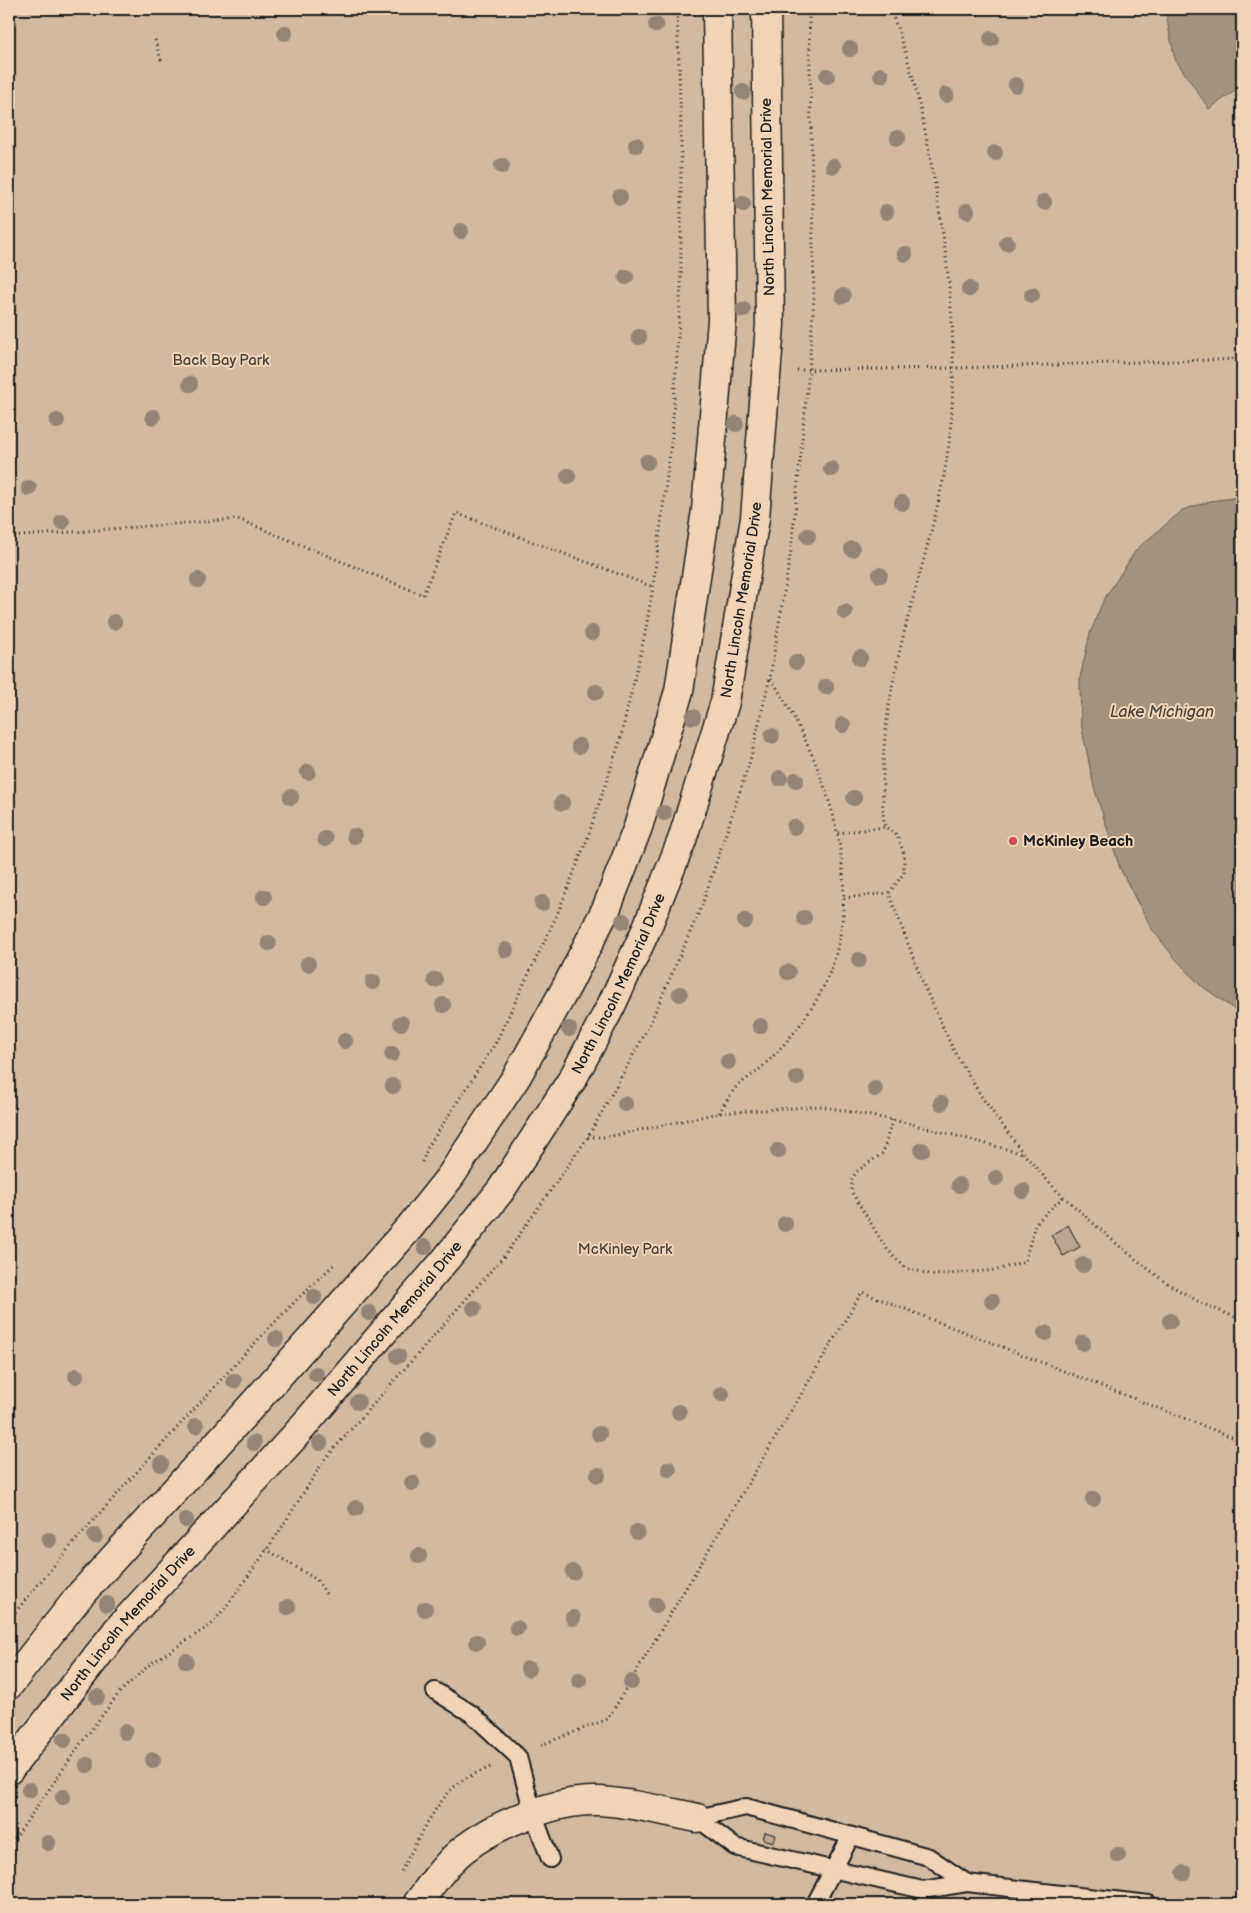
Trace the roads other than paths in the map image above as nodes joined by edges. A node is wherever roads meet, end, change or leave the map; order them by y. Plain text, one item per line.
1 (717, 9) edge
2 (766, 9) edge
3 (9, 1686) edge
4 (435, 1691) dead end
5 (9, 1770) edge
6 (533, 1813) junction
7 (697, 1818) junction
8 (851, 1836) junction
9 (550, 1859) dead end
10 (833, 1870) junction
11 (967, 1883) junction
12 (417, 1904) edge
13 (816, 1904) edge
14 (1149, 1904) edge

1 - 3 main road
2 - 5 main road, North Lincoln Memorial Drive
4 - 6 lane
6 - 7 main road
6 - 9 lane
6 - 12 main road
7 - 8 lane
7 - 10 lane
8 - 10 lane
8 - 11 lane
10 - 11 lane
10 - 13 lane
11 - 14 lane

